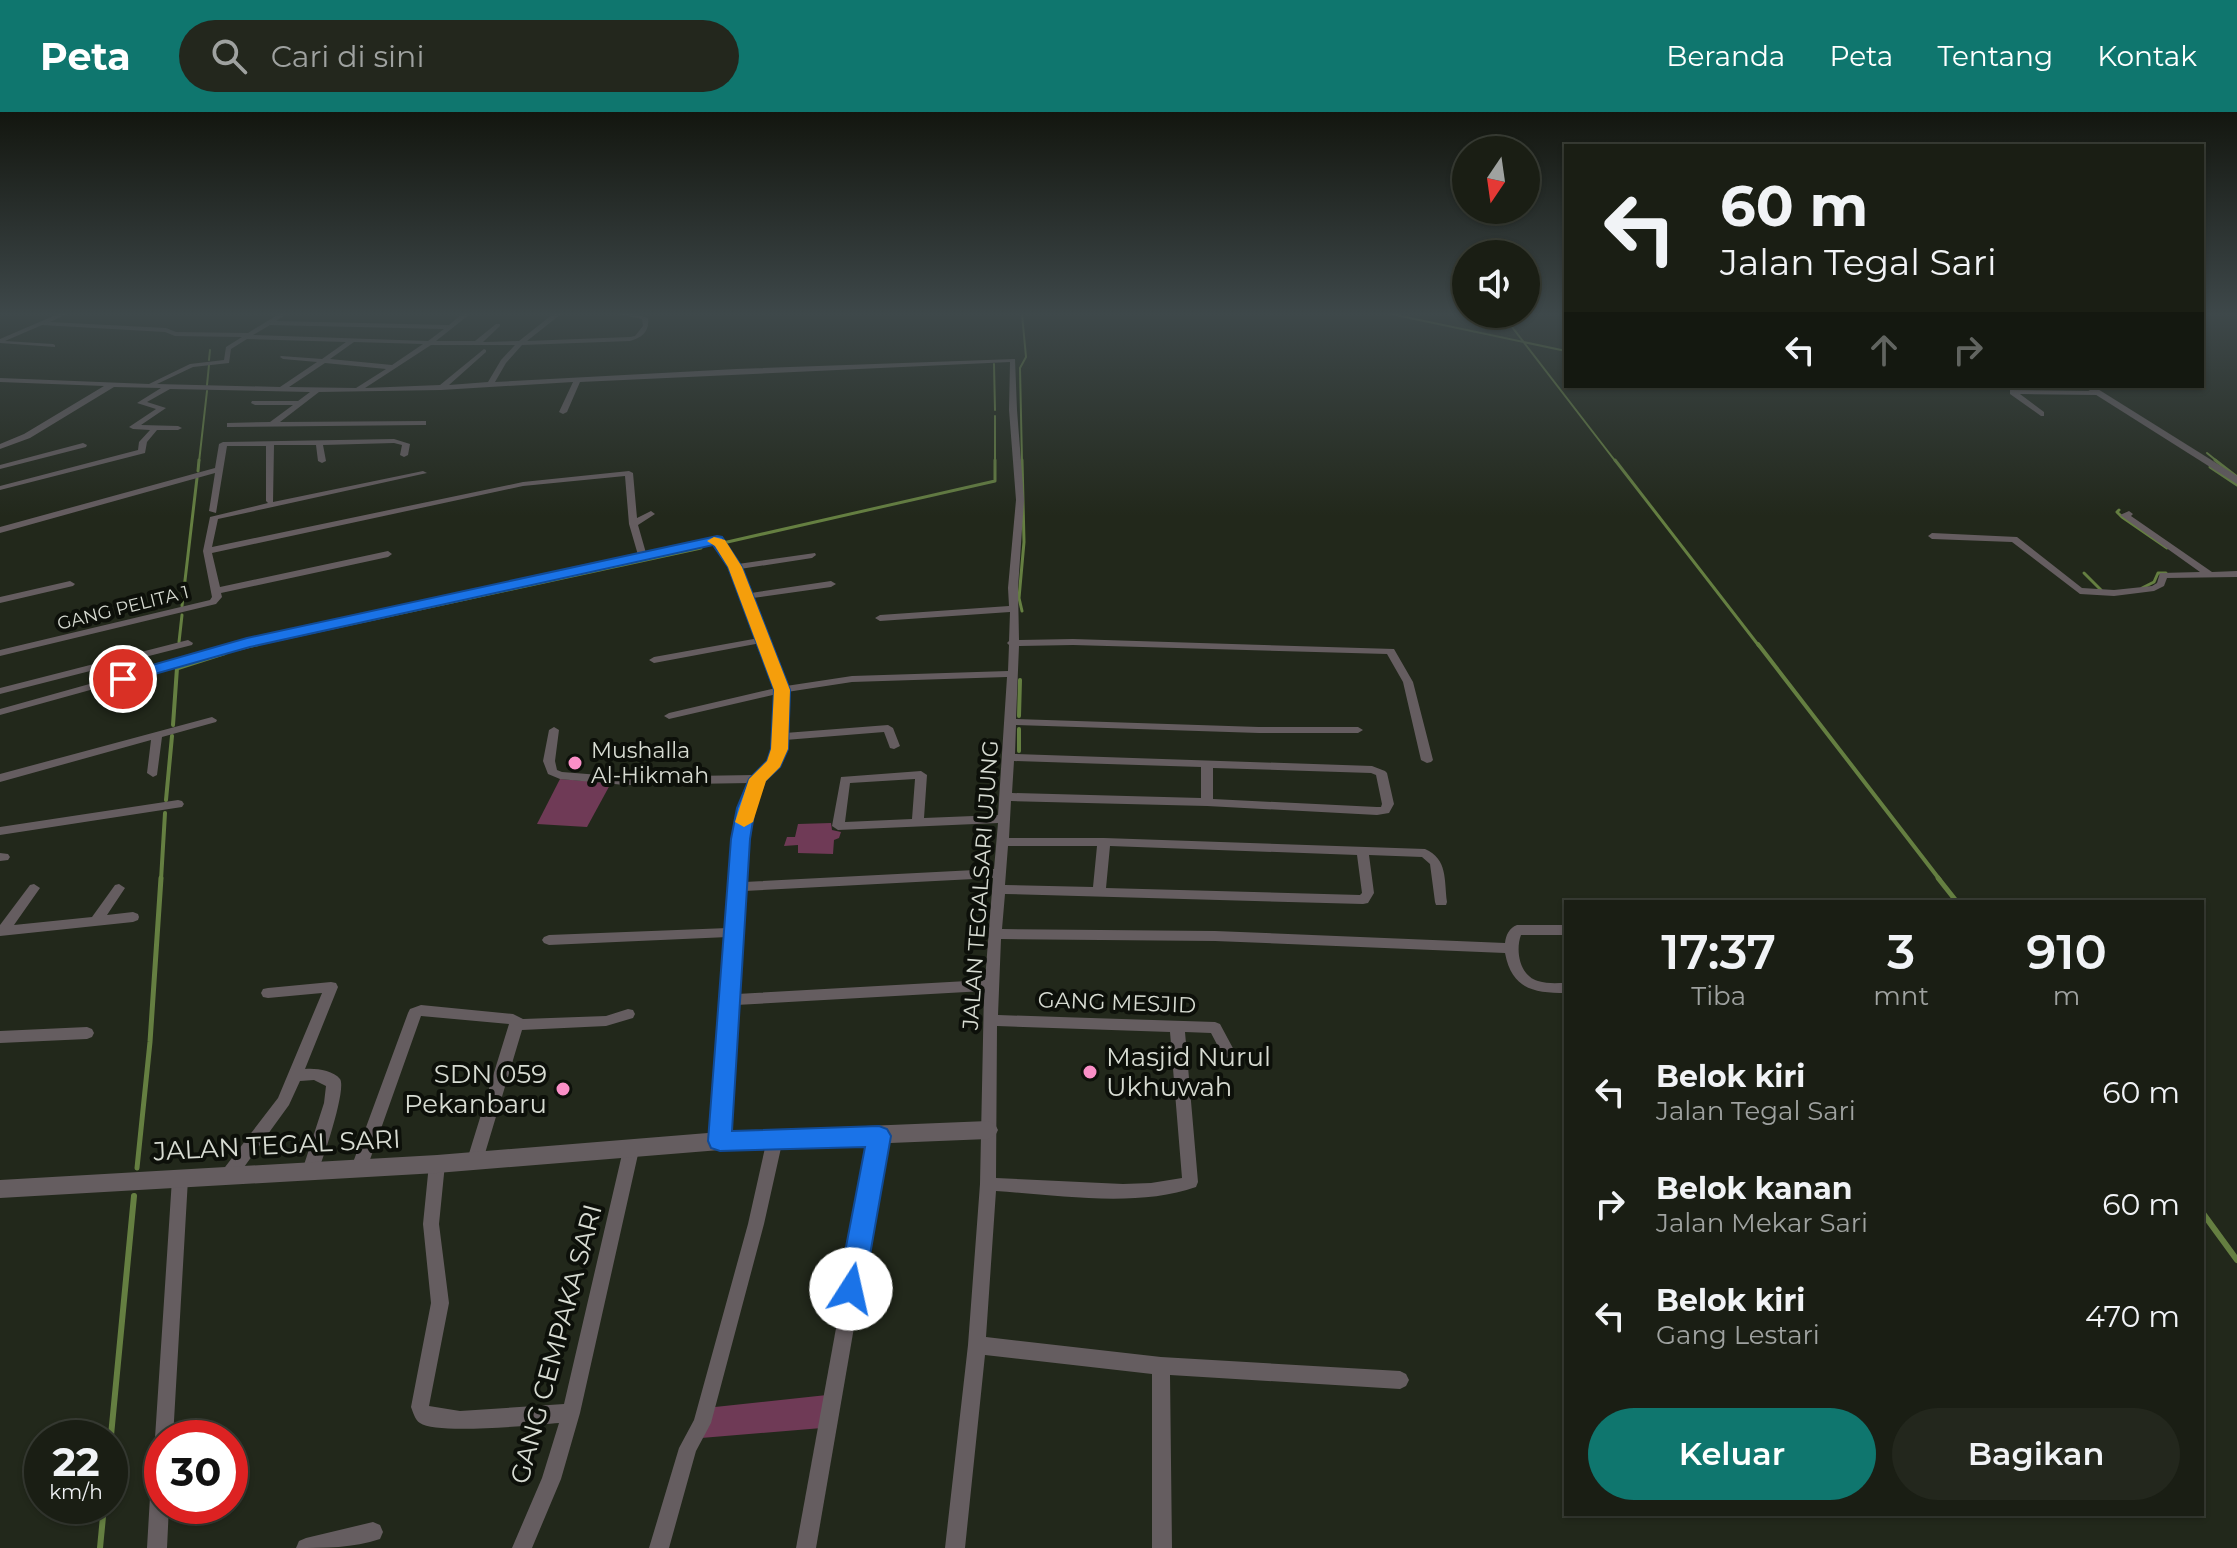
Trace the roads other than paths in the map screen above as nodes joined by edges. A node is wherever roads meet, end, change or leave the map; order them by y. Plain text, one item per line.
1 (2, 381) edge
2 (159, 381) edge
3 (295, 381) edge
4 (370, 381) edge
5 (449, 381) edge
6 (534, 381) edge
7 (577, 381) edge
8 (1013, 381) edge
9 (491, 383) joint
10 (113, 384) junction
11 (149, 386) junction
12 (168, 387) junction
13 (441, 388) junction
14 (2013, 388) edge
15 (2090, 388) edge
16 (282, 389) junction
17 (317, 390) junction
18 (356, 390) junction
19 (2018, 391) junction
20 (2098, 393) junction
21 (255, 403) dead end
22 (299, 403) junction
23 (563, 412) dead end
24 (2041, 414) dead end
25 (423, 423) dead end
26 (273, 424) junction
27 (230, 425) dead end
28 (155, 428) junction
29 (178, 428) dead end
30 (364, 441) junction
31 (270, 442) junction
32 (319, 442) junction
33 (83, 445) dead end
34 (0, 447) edge
35 (404, 455) dead end
36 (367, 457) dead end
37 (322, 461) dead end
38 (0, 467) edge
39 (217, 470) junction
40 (423, 473) dead end
41 (2237, 481) edge
42 (0, 488) edge
43 (270, 501) dead end
44 (213, 514) junction
45 (651, 514) dead end
46 (2129, 514) dead end
47 (633, 524) junction
48 (0, 530) edge
49 (1932, 536) dead end
50 (207, 551) junction
51 (388, 554) dead end
52 (812, 555) dead end
53 (643, 556) junction
54 (735, 567) junction
55 (2209, 574) junction
56 (2237, 574) edge
57 (70, 584) dead end
58 (831, 584) dead end
59 (216, 591) junction
60 (747, 596) junction
61 (0, 600) edge
62 (1013, 609) junction
63 (880, 618) dead end
64 (763, 640) junction
65 (188, 643) dead end
66 (1012, 643) junction
67 (0, 653) edge
68 (654, 660) dead end
69 (1011, 674) junction
70 (782, 690) junction
71 (0, 691) edge
72 (0, 712) edge
73 (669, 716) dead end
74 (212, 720) dead end
75 (1010, 722) junction
76 (554, 730) dead end
77 (1358, 730) dead end
78 (157, 735) junction
79 (781, 737) junction
80 (894, 746) dead end
81 (1009, 757) junction
82 (1427, 760) dead end
83 (1207, 764) junction
84 (153, 773) dead end
85 (0, 778) edge
86 (758, 779) junction
87 (1004, 797) junction
88 (1207, 802) junction
89 (178, 804) dead end
90 (1003, 819) junction
91 (918, 822) junction
92 (0, 831) edge
93 (1002, 842) junction
94 (1104, 842) junction
95 (1362, 850) junction
96 (999, 873) junction
97 (739, 887) junction
98 (34, 888) dead end
99 (119, 888) dead end
100 (999, 889) junction
101 (1099, 890) junction
102 (1441, 902) dead end
103 (133, 917) dead end
104 (96, 921) junction
105 (1564, 930) edge
106 (2, 931) edge
107 (735, 932) junction
108 (994, 934) junction
109 (549, 940) dead end
110 (1509, 948) junction
111 (991, 985) junction
112 (1564, 988) edge
113 (268, 993) dead end
114 (729, 1000) junction
115 (628, 1014) dead end
116 (990, 1020) junction
117 (516, 1025) junction
118 (1177, 1026) junction
119 (87, 1033) dead end
120 (0, 1037) edge
121 (1228, 1052) dead end
122 (295, 1075) junction
123 (988, 1130) junction
124 (879, 1136) junction
125 (775, 1139) junction
126 (720, 1141) junction
127 (631, 1150) junction
128 (475, 1160) junction
129 (437, 1164) junction
130 (359, 1168) junction
131 (310, 1171) junction
132 (228, 1176) junction
133 (180, 1179) junction
134 (988, 1184) junction
135 (0, 1189) edge
136 (977, 1345) junction
137 (1161, 1366) junction
138 (1400, 1380) dead end
139 (571, 1413) junction
140 (165, 1420) edge
141 (158, 1524) edge
142 (373, 1532) dead end
143 (157, 1548) edge
144 (306, 1548) edge
145 (522, 1548) edge
146 (659, 1548) edge
147 (806, 1548) edge
148 (955, 1548) edge
149 (1162, 1548) edge

1 - 10 street
2 - 11 street
3 - 16 street
4 - 18 street
5 - 13 street
6 - 9 street
7 - 23 street
8 - 62 street, JALAN TEGALSARI UJUNG
9 - 13 street
10 - 11 street
10 - 34 street
11 - 12 street
12 - 16 street
12 - 28 street
13 - 18 street
14 - 19 street
15 - 20 street
16 - 17 street
17 - 18 street
17 - 22 street
19 - 20 street
19 - 24 street
20 - 41 street
21 - 22 street
22 - 26 street
25 - 26 street
26 - 27 street
28 - 29 street
28 - 42 street
30 - 32 street
30 - 35 street
30 - 36 street
31 - 32 street
31 - 39 street
31 - 43 street
32 - 37 street
33 - 38 street
39 - 44 street, GANG PELITA 1
39 - 48 street
40 - 44 street
44 - 50 street, GANG PELITA 1
45 - 47 street
46 - 55 street
47 - 50 street
47 - 53 street
49 - 55 street
50 - 59 street, GANG PELITA 1
51 - 59 street
52 - 54 street
53 - 54 street
53 - 72 street
54 - 60 street
55 - 56 street
57 - 61 street
58 - 60 street
59 - 67 street, GANG PELITA 1
60 - 64 street
62 - 63 street
62 - 66 street, JALAN TEGALSARI UJUNG
64 - 68 street
64 - 70 street
65 - 71 street
66 - 69 street, JALAN TEGALSARI UJUNG
66 - 82 street
69 - 70 street
69 - 75 street, JALAN TEGALSARI UJUNG
70 - 73 street
70 - 79 street
74 - 78 street
75 - 77 street
75 - 81 street, JALAN TEGALSARI UJUNG
76 - 86 street
78 - 84 street
78 - 85 street
79 - 80 street
79 - 86 street
81 - 83 street
81 - 87 street, JALAN TEGALSARI UJUNG
83 - 88 street
83 - 88 street
86 - 97 street
87 - 88 street
87 - 90 street, JALAN TEGALSARI UJUNG
89 - 92 street
90 - 91 street
90 - 93 street, JALAN TEGALSARI UJUNG
91 - 91 street
93 - 94 street
93 - 96 street, JALAN TEGALSARI UJUNG
94 - 95 street
94 - 101 street
95 - 101 street
95 - 102 street
96 - 97 street
96 - 100 street, JALAN TEGALSARI UJUNG
97 - 107 street
98 - 106 street
99 - 104 street
100 - 101 street
100 - 108 street, JALAN TEGALSARI UJUNG
103 - 104 street
104 - 106 street
105 - 110 street
107 - 109 street
107 - 114 street
108 - 110 street
108 - 111 street, JALAN TEGALSARI UJUNG
110 - 112 street
111 - 114 street
111 - 116 street, JALAN TEGALSARI UJUNG
113 - 122 street
114 - 126 street
115 - 117 street
116 - 118 street, GANG MESJID
116 - 123 street, JALAN TEGALSARI UJUNG
117 - 128 street
117 - 130 street
118 - 121 street, GANG MESJID
118 - 134 street
119 - 120 street
122 - 131 street
122 - 132 street
123 - 124 street, JALAN TEGAL SARI
123 - 134 street, JALAN TEGALSARI UJUNG
124 - 125 street, JALAN TEGAL SARI
124 - 147 street
125 - 126 street, JALAN TEGAL SARI
125 - 146 street
126 - 127 street, JALAN TEGAL SARI
127 - 128 street, JALAN TEGAL SARI
127 - 139 street, GANG CEMPAKA SARI
128 - 129 street, JALAN TEGAL SARI
129 - 130 street, JALAN TEGAL SARI
129 - 139 street
130 - 131 street, JALAN TEGAL SARI
131 - 132 street, JALAN TEGAL SARI
132 - 133 street, JALAN TEGAL SARI
133 - 135 street, JALAN TEGAL SARI
133 - 140 street
134 - 136 street, JALAN TEGALSARI UJUNG
136 - 137 street
136 - 148 street, JALAN TEGALSARI UJUNG
137 - 138 street
137 - 149 street
139 - 145 street, GANG CEMPAKA SARI
141 - 143 street
142 - 144 street

